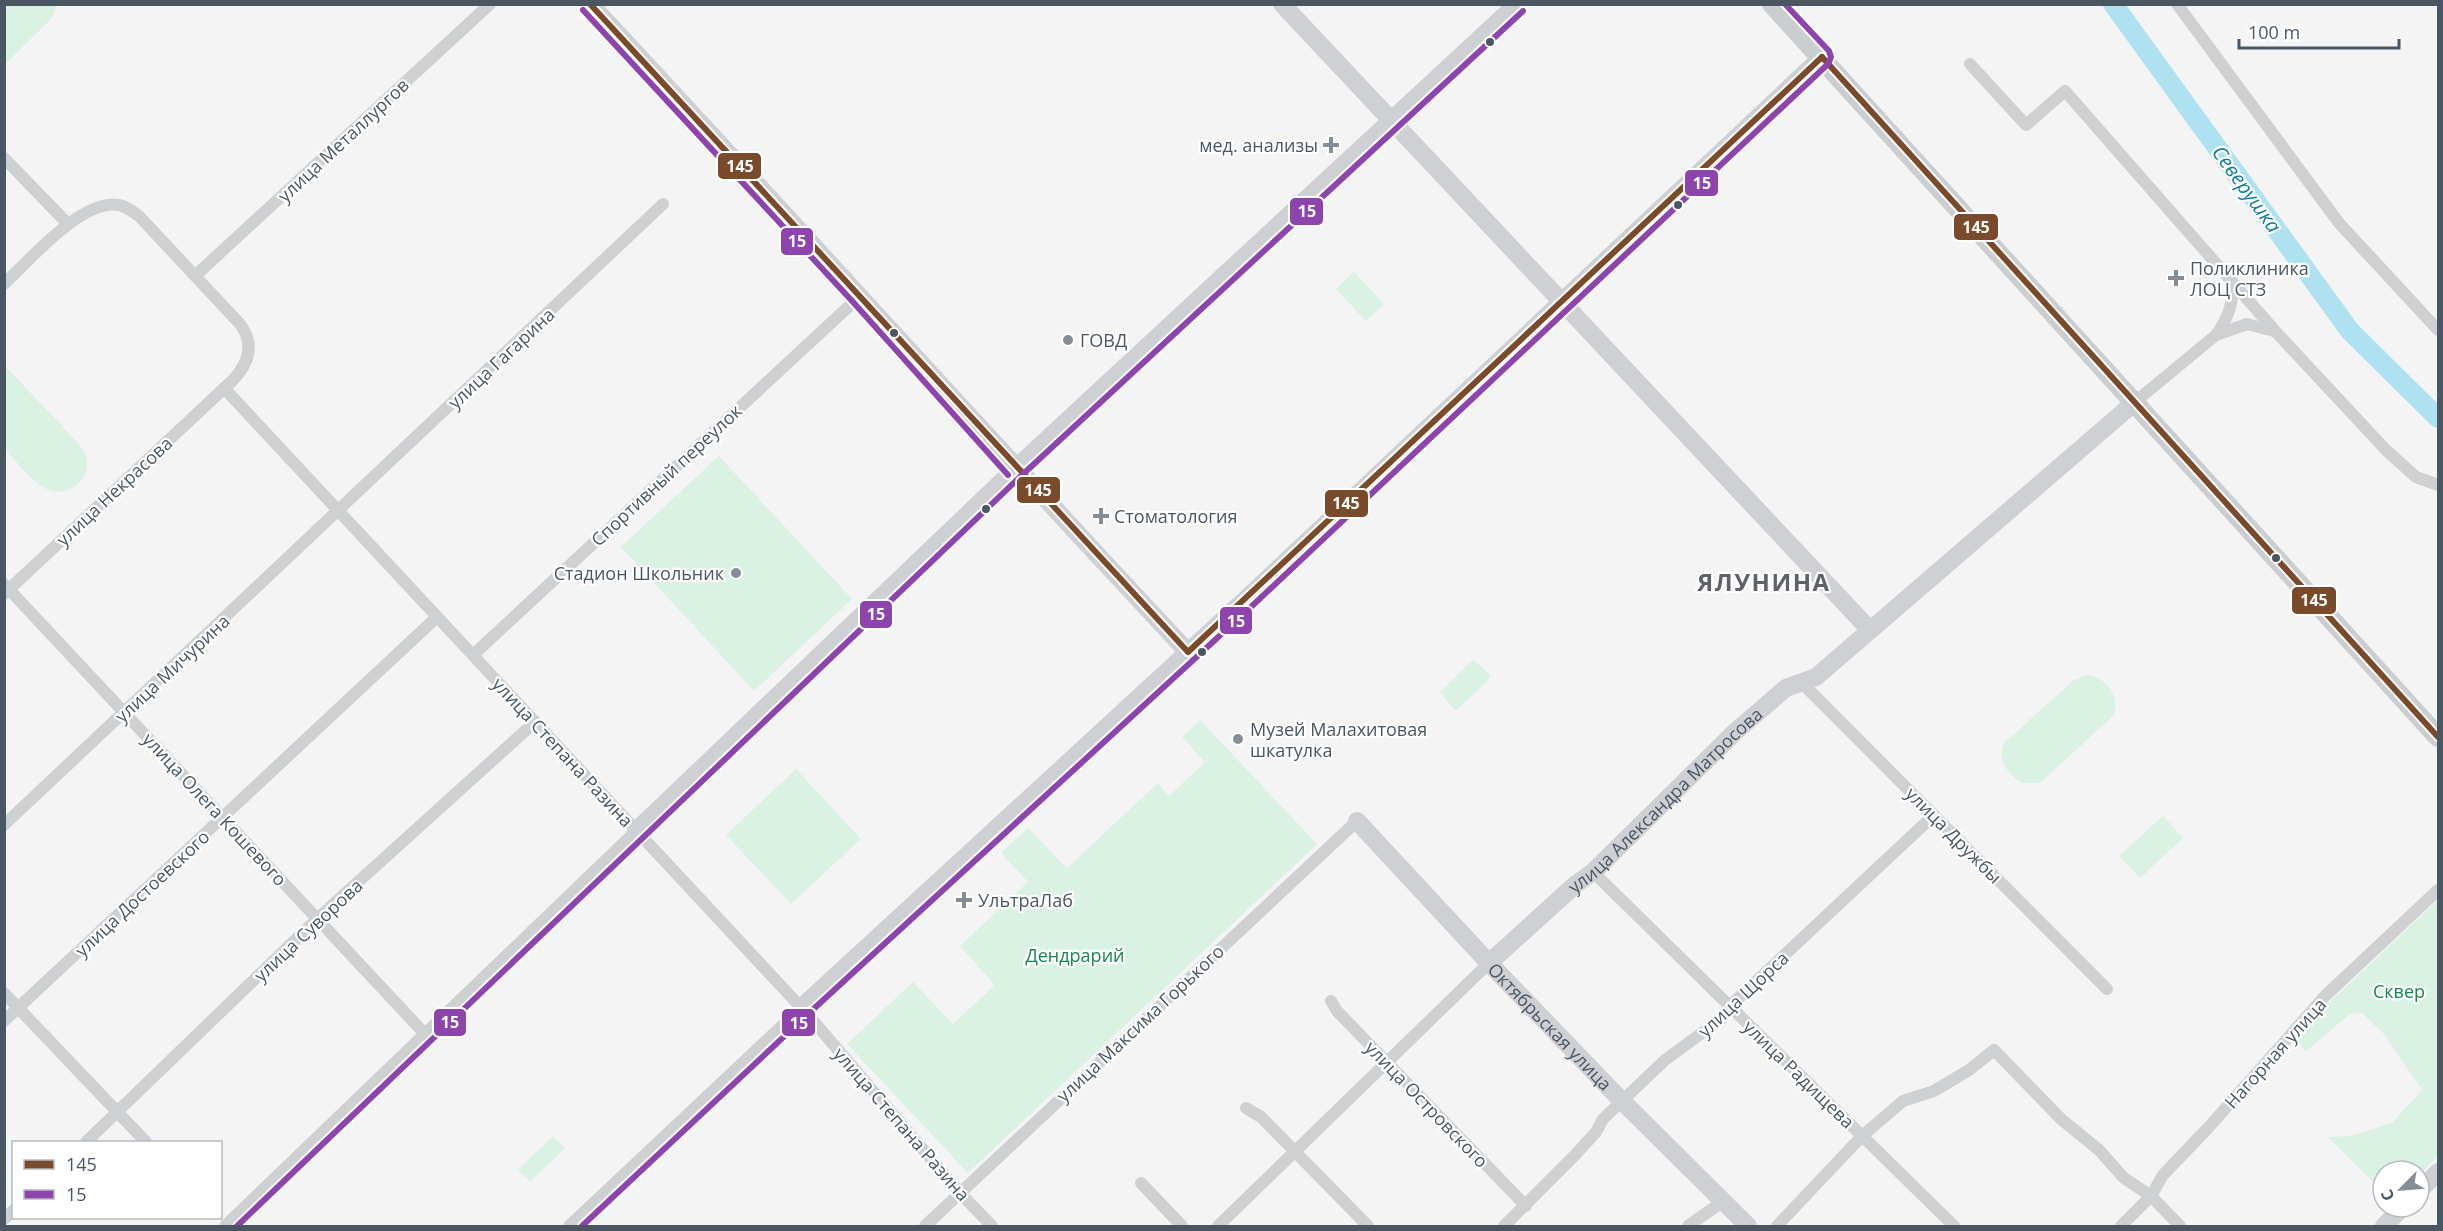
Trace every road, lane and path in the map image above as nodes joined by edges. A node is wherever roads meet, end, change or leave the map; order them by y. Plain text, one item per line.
1 (490, 4) edge
2 (590, 4) edge
3 (1282, 4) edge
4 (1517, 4) edge
5 (1772, 4) edge
6 (2177, 4) edge
7 (1822, 57) junction
8 (1970, 64) dead end
9 (1391, 122) junction
10 (4, 158) edge
11 (663, 204) dead end
12 (68, 224) junction
13 (196, 275) junction
14 (2233, 283) junction
15 (4, 284) edge
16 (860, 296) junction
17 (1561, 303) junction
18 (2439, 330) edge
19 (2276, 332) junction
20 (2217, 334) junction
21 (224, 388) junction
22 (2135, 402) junction
23 (1016, 469) junction
24 (2439, 485) edge
25 (339, 512) junction
26 (6, 589) edge
27 (437, 617) junction
28 (1869, 630) junction
29 (1188, 652) junction
30 (473, 655) junction
31 (1801, 682) junction
32 (124, 712) junction
33 (536, 722) junction
34 (2439, 737) edge
35 (1935, 814) junction
36 (223, 818) junction
37 (1357, 821) joint
38 (4, 825) edge
39 (636, 831) junction
40 (1593, 872) junction
41 (2439, 890) edge
42 (317, 919) junction
43 (1489, 963) junction
44 (2107, 989) dead end
45 (4, 993) edge
46 (1331, 1000) dead end
47 (1730, 1006) junction
48 (19, 1008) junction
49 (801, 1008) junction
50 (4, 1021) edge
51 (425, 1034) junction
52 (1387, 1063) junction
53 (1622, 1101) junction
54 (1246, 1108) dead end
55 (118, 1113) junction
56 (1862, 1136) junction
57 (88, 1141) edge
58 (144, 1141) edge
59 (1294, 1152) junction
60 (1141, 1183) dead end
61 (960, 1192) junction
62 (2151, 1196) junction
63 (1722, 1202) junction
64 (1526, 1206) junction
65 (225, 1226) edge
66 (569, 1227) edge
67 (925, 1227) edge
68 (992, 1227) edge
69 (1182, 1227) edge
70 (1218, 1227) edge
71 (1368, 1227) edge
72 (1504, 1227) edge
73 (1688, 1227) edge
74 (1748, 1227) edge
75 (1777, 1227) edge
76 (1954, 1227) edge
77 (2121, 1227) edge
78 (2180, 1227) edge

1 - 13 street, улица Металлургов
2 - 16 street
3 - 9 street
4 - 9 street
5 - 7 main road
6 - 18 street
7 - 17 street
7 - 22 main road
8 - 14 street
9 - 17 street
9 - 23 street
10 - 12 street
11 - 25 street, улица Гагарина
12 - 13 street, улица Некрасова
12 - 15 street, улица Некрасова
13 - 21 street, улица Некрасова
14 - 19 street
14 - 20 street
16 - 23 street
16 - 30 street, Спортивный переулок
17 - 28 street
17 - 29 street
19 - 20 street
19 - 24 street
20 - 22 street
21 - 25 street, улица Степана Разина
21 - 26 street, улица Некрасова
22 - 28 street, улица Александра Матросова
22 - 34 main road
23 - 29 street
23 - 39 street
25 - 27 street, улица Степана Разина
25 - 32 street, улица Мичурина
26 - 32 street, улица Олега Кошевого
27 - 30 street, улица Степана Разина
27 - 36 street, улица Достоевского
28 - 31 street, улица Александра Матросова
29 - 49 street
30 - 33 street, улица Степана Разина
31 - 35 street, улица Дружбы
31 - 40 street, улица Александра Матросова
32 - 36 street, улица Олега Кошевого
32 - 38 street, улица Мичурина
33 - 39 street, улица Степана Разина
33 - 42 street, улица Суворова
35 - 44 street, улица Дружбы
35 - 47 street, улица Щорса
36 - 42 street, улица Олега Кошевого
36 - 48 street, улица Достоевского
37 - 43 street, Октябрьская улица
37 - 61 street, улица Максима Горького
39 - 49 street, улица Степана Разина
39 - 51 street
40 - 43 street, улица Александра Матросова
40 - 47 street, улица Радищева
41 - 62 street, Нагорная улица
42 - 51 street, улица Олега Кошевого
42 - 55 street, улица Суворова
43 - 52 street, улица Александра Матросова
43 - 53 street, Октябрьская улица
45 - 48 street
46 - 52 street, улица Островского
47 - 53 street, улица Щорса
47 - 56 street, улица Радищева
48 - 50 street, улица Достоевского
48 - 55 street
49 - 61 street, улица Степана Разина
49 - 66 street
51 - 65 street
52 - 59 street, улица Александра Матросова
52 - 64 street, улица Островского
53 - 63 street, Октябрьская улица
53 - 64 street, улица Щорса
54 - 59 street
55 - 57 street, улица Суворова
55 - 58 street
56 - 62 street
56 - 75 street
56 - 76 street, улица Радищева
59 - 70 street, улица Александра Матросова
59 - 71 street
60 - 69 street
61 - 67 street, улица Максима Горького
61 - 68 street, улица Степана Разина
62 - 77 street, Нагорная улица
62 - 78 street
63 - 73 street
63 - 74 street, Октябрьская улица
64 - 72 street, улица Щорса

